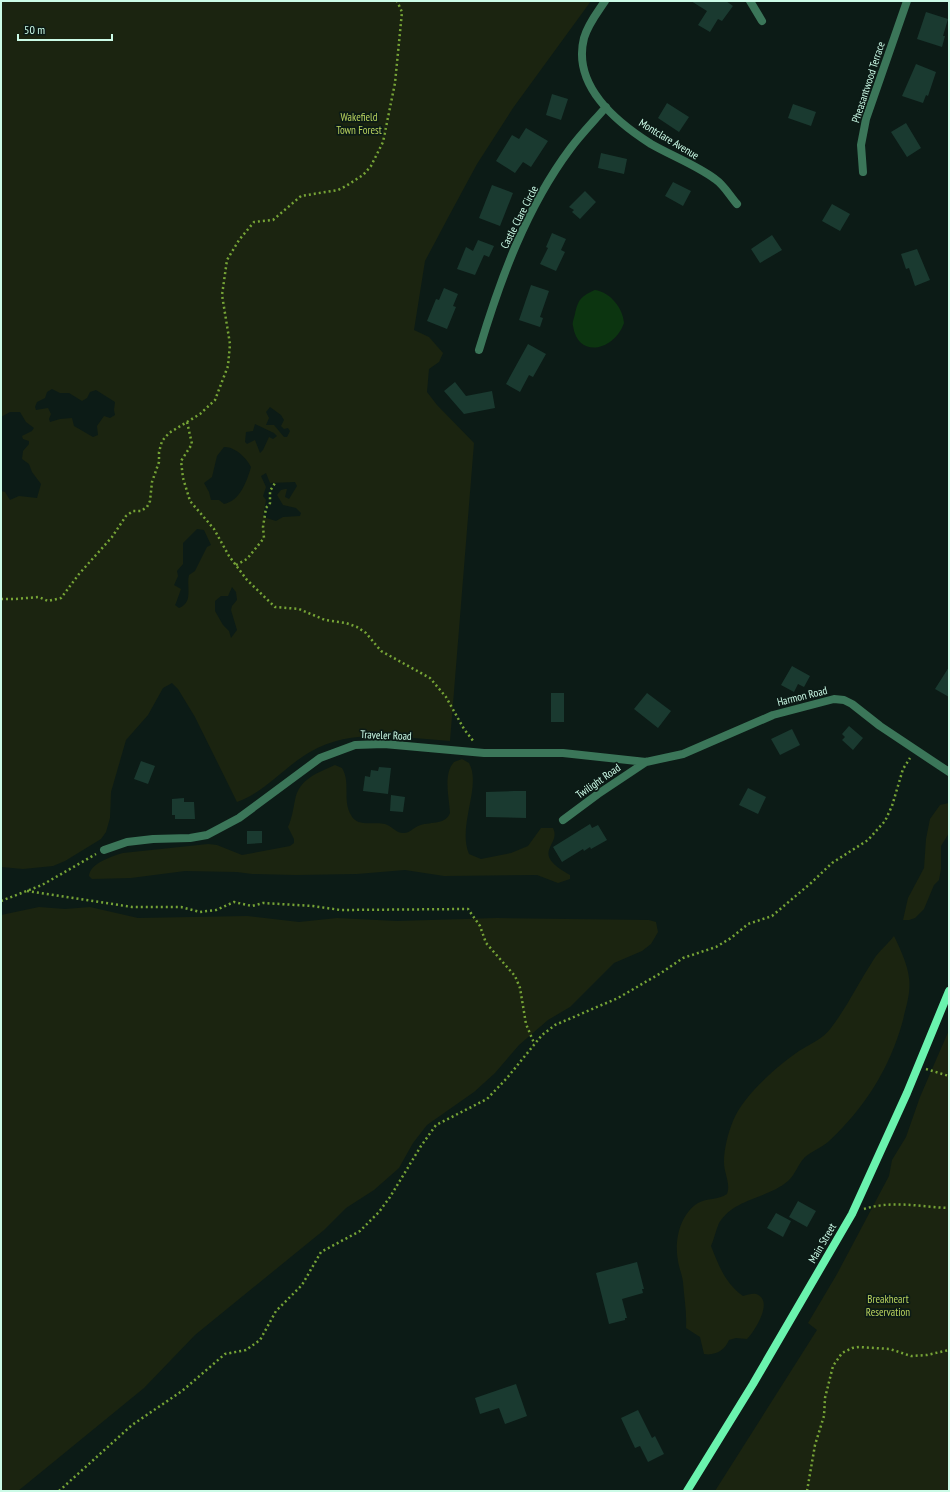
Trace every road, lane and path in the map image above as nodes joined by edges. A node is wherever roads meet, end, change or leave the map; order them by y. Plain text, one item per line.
1 (397, 1) edge
2 (605, 1) edge
3 (750, 1) edge
4 (907, 1) edge
5 (762, 21) dead end
6 (606, 107) junction
7 (863, 172) dead end
8 (737, 204) dead end
9 (479, 350) dead end
10 (187, 422) junction
11 (275, 483) dead end
12 (236, 565) junction
13 (1, 599) edge
14 (915, 750) junction
15 (484, 753) junction
16 (646, 762) junction
17 (949, 772) edge
18 (563, 820) dead end
19 (104, 850) joint
20 (28, 892) junction
21 (1, 901) edge
22 (949, 991) edge
23 (534, 1043) junction
24 (918, 1067) junction
25 (949, 1076) edge
26 (949, 1208) edge
27 (852, 1214) junction
28 (949, 1350) edge
29 (59, 1491) edge
30 (687, 1491) edge
31 (807, 1491) edge

1 - 10 path
2 - 6 street, Montclare Avenue
3 - 5 street
4 - 7 street, Pheasantwood Terrace
6 - 8 street, Montclare Avenue
6 - 9 street, Castle Clare Circle
10 - 12 path
10 - 13 path
11 - 12 path
12 - 15 path
14 - 16 street, Harmon Road
14 - 17 street, Harmon Road
14 - 23 path
15 - 16 street, Traveler Road
15 - 19 street, Traveler Road
16 - 18 street, Twilight Road
19 - 20 path
20 - 21 path
20 - 23 path
22 - 24 main road, Main Street
23 - 29 path
24 - 25 path
24 - 27 main road, Main Street
26 - 27 path
27 - 30 main road, Main Street
28 - 31 path

